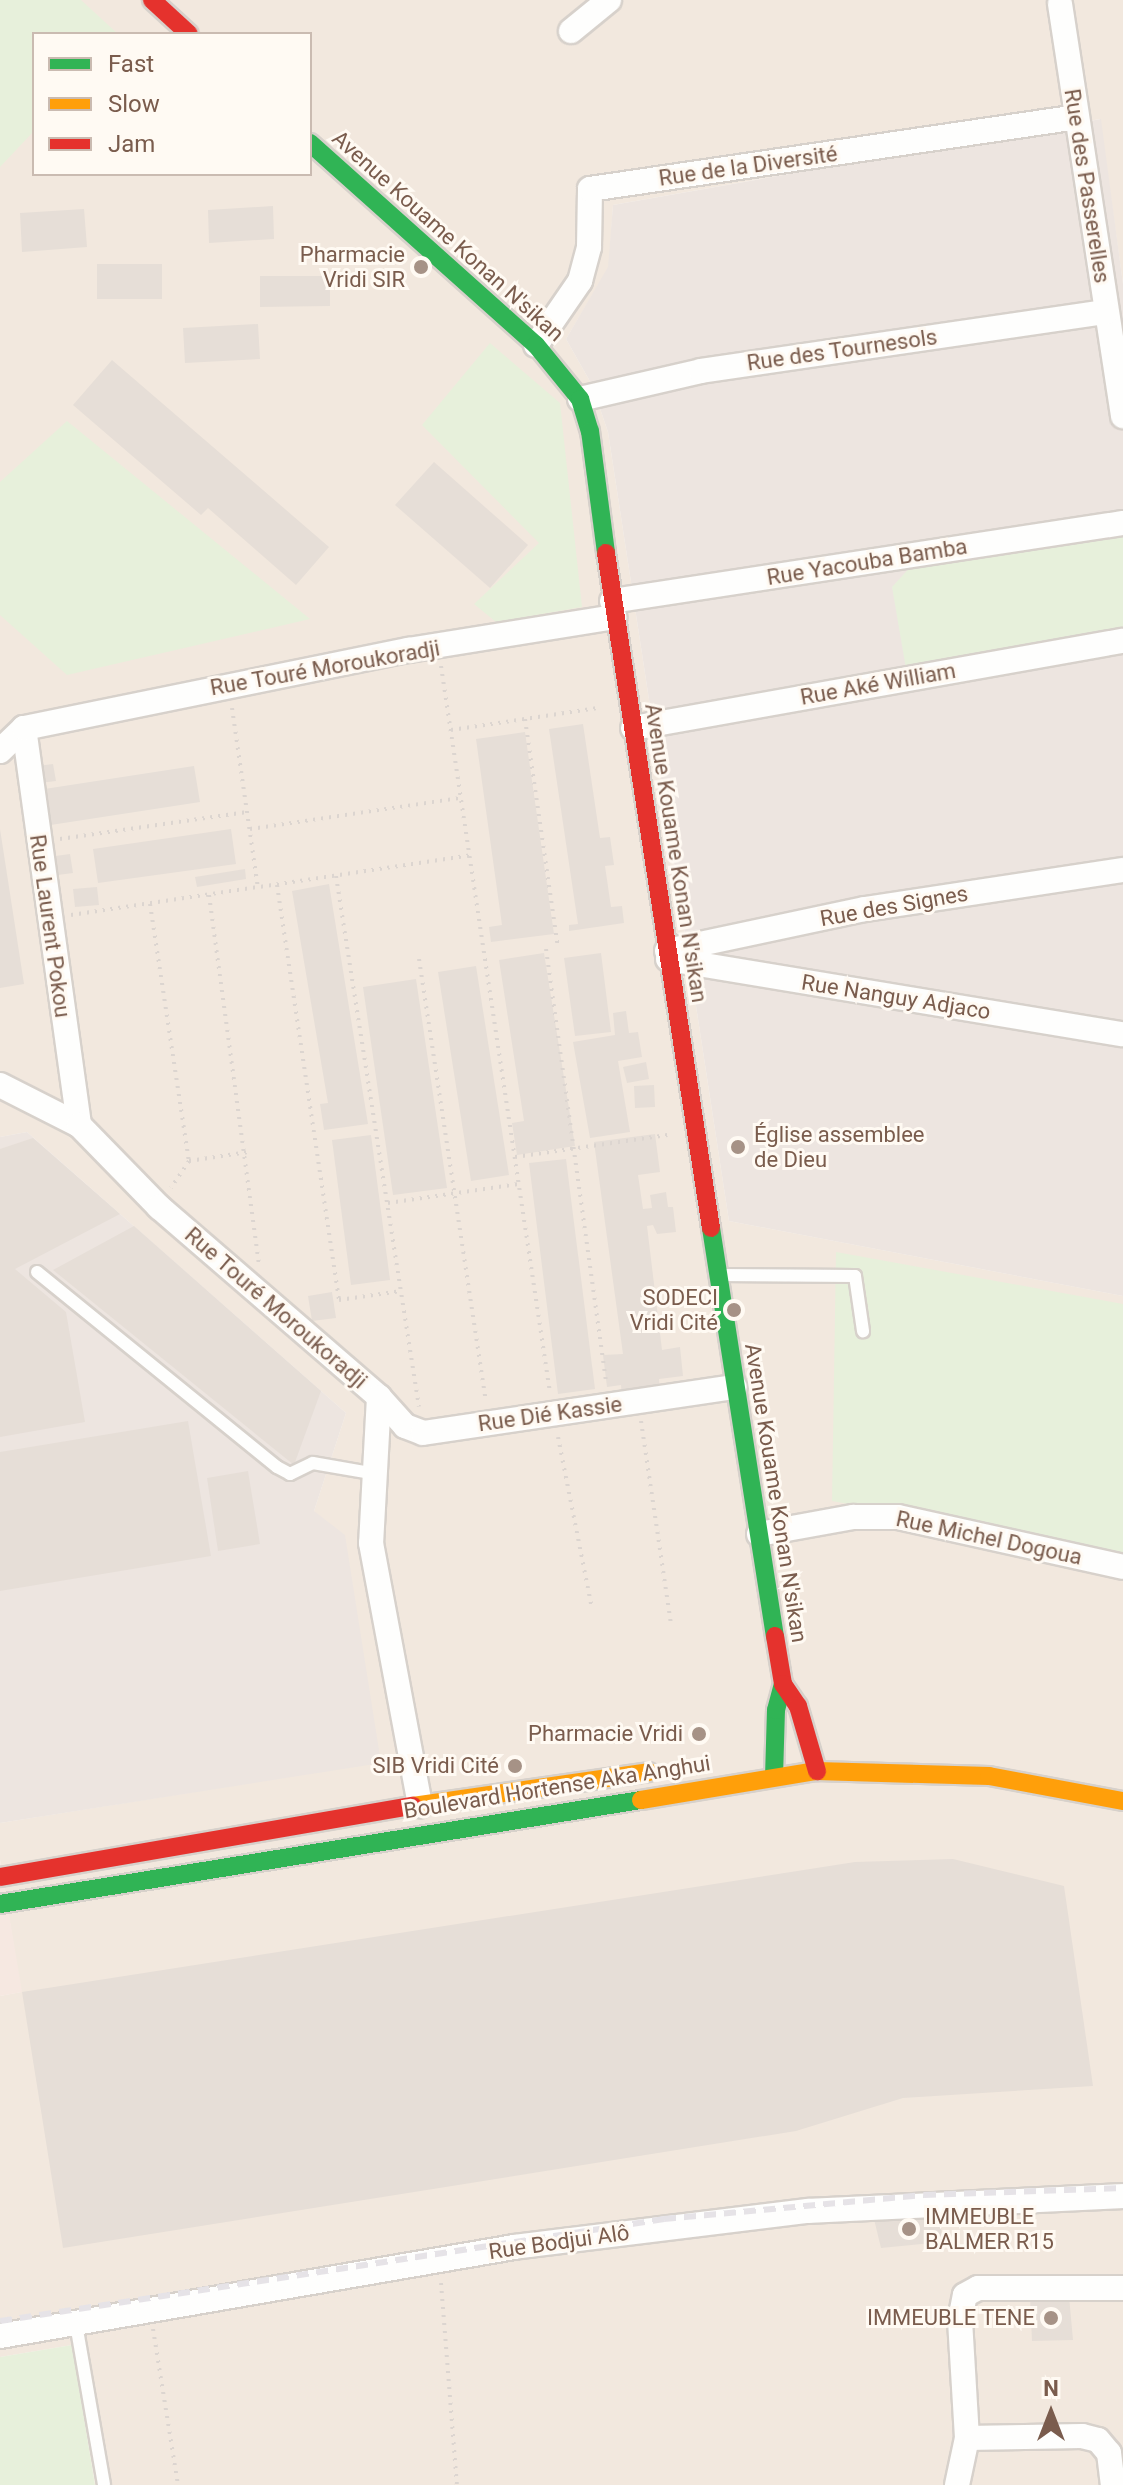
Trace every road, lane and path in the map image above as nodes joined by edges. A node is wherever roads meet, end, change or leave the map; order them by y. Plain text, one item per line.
1 (152, 0) edge
2 (609, 0) edge
3 (1060, 4) dead end
4 (571, 31) dead end
5 (187, 32) edge
6 (1075, 117) junction
7 (312, 145) edge
8 (1106, 312) junction
9 (536, 345) junction
10 (580, 399) junction
11 (1123, 416) edge
12 (1123, 523) edge
13 (613, 609) junction
14 (1123, 641) edge
15 (439, 648) junction
16 (228, 685) junction
17 (631, 716) junction
18 (525, 719) junction
19 (24, 728) junction
20 (451, 730) junction
21 (0, 751) edge
22 (461, 798) junction
23 (247, 812) junction
24 (250, 829) junction
25 (38, 842) junction
26 (471, 855) junction
27 (1123, 870) edge
28 (336, 876) junction
29 (277, 885) junction
30 (258, 888) junction
31 (209, 895) junction
32 (150, 904) junction
33 (49, 919) junction
34 (558, 948) dead end
35 (546, 949) dead end
36 (668, 955) junction
37 (419, 959) dead end
38 (1123, 1034) edge
39 (0, 1085) edge
40 (79, 1125) junction
41 (695, 1132) junction
42 (577, 1148) junction
43 (248, 1152) junction
44 (515, 1157) junction
45 (189, 1161) junction
46 (519, 1184) junction
47 (455, 1193) junction
48 (388, 1203) junction
49 (159, 1207) junction
50 (37, 1272) dead end
51 (717, 1275) junction
52 (401, 1291) junction
53 (263, 1297) junction
54 (863, 1331) dead end
55 (735, 1387) junction
56 (379, 1397) junction
57 (627, 1403) junction
58 (553, 1414) junction
59 (489, 1423) junction
60 (423, 1433) junction
61 (371, 1473) junction
62 (759, 1534) junction
63 (1123, 1567) edge
64 (592, 1609) dead end
65 (671, 1625) dead end
66 (783, 1684) junction
67 (820, 1750) junction
68 (765, 1755) junction
69 (666, 1769) dead end
70 (817, 1771) junction
71 (774, 1777) junction
72 (1123, 1801) edge
73 (420, 1805) junction
74 (0, 1877) edge
75 (0, 1904) edge
76 (1123, 2196) edge
77 (439, 2260) junction
78 (1123, 2288) edge
79 (150, 2311) junction
80 (76, 2324) junction
81 (0, 2336) edge
82 (967, 2438) junction
83 (104, 2485) edge
84 (178, 2485) edge
85 (457, 2485) edge
86 (957, 2485) edge
87 (1113, 2485) edge

1 - 5 street
2 - 4 street
3 - 6 street, Rue des Passerelles
6 - 8 street, Rue des Passerelles
6 - 9 street, Rue de la Diversité
7 - 9 street, Avenue Kouame Konan N'sikan
8 - 10 street, Rue des Tournesols
8 - 11 street, Rue des Passerelles
9 - 10 street, Avenue Kouame Konan N'sikan
10 - 13 street, Avenue Kouame Konan N'sikan
12 - 13 street, Rue Yacouba Bamba
13 - 15 street, Rue Touré Moroukoradji
13 - 17 street, Avenue Kouame Konan N'sikan
14 - 17 street, Rue Aké William
15 - 16 street, Rue Touré Moroukoradji
15 - 20 path
16 - 19 street, Rue Touré Moroukoradji
16 - 23 path
17 - 18 path
17 - 36 street, Avenue Kouame Konan N'sikan
18 - 20 path
18 - 34 path
19 - 21 street
19 - 25 street, Rue Laurent Pokou
20 - 22 path
22 - 24 path
22 - 26 path
23 - 24 path
23 - 25 path
24 - 30 path
25 - 33 street, Rue Laurent Pokou
26 - 28 path
26 - 44 path
27 - 36 street, Rue des Signes
28 - 29 path
28 - 48 path
29 - 30 path
29 - 52 path
30 - 31 path
31 - 32 path
31 - 43 path
32 - 33 path
32 - 45 path
33 - 40 street, Rue Laurent Pokou
35 - 42 path
36 - 38 street, Rue Nanguy Adjaco
36 - 41 street, Avenue Kouame Konan N'sikan
37 - 47 path
39 - 40 street, Rue Touré Moroukoradji
40 - 49 street, Rue Touré Moroukoradji
41 - 42 path
41 - 51 street, Avenue Kouame Konan N'sikan
42 - 44 path
42 - 57 path
43 - 45 path
43 - 53 path
44 - 46 path
45 - 49 path
46 - 47 path
46 - 58 path
47 - 48 path
47 - 59 path
48 - 52 path
49 - 53 street, Rue Touré Moroukoradji
50 - 61 lane
51 - 54 lane
51 - 55 street, Avenue Kouame Konan N'sikan
52 - 60 path
53 - 56 street, Rue Touré Moroukoradji
55 - 57 street, Rue Dié Kassie
55 - 62 street, Avenue Kouame Konan N'sikan
56 - 60 street
56 - 61 street, Rue Touré Moroukoradji
57 - 58 street, Rue Dié Kassie
57 - 65 path
58 - 59 street, Rue Dié Kassie
58 - 64 path
59 - 60 street, Rue Dié Kassie
61 - 73 street, Rue Touré Moroukoradji
62 - 63 street, Rue Michel Dogoua
62 - 66 street, Avenue Kouame Konan N'sikan
66 - 67 street, Avenue Kouame Konan N'sikan
66 - 68 street, Avenue Kouame Konan N'sikan
67 - 68 street
67 - 70 street, Avenue Kouame Konan N'sikan
68 - 71 street, Avenue Kouame Konan N'sikan
69 - 73 street, Boulevard Hortense Aka Anghui
70 - 71 street, Boulevard Hortense Aka Anghui
70 - 72 street, Boulevard Hortense Aka Anghui
71 - 75 street, Boulevard Hortense Aka Anghui
73 - 74 street, Boulevard Hortense Aka Anghui
76 - 77 street, Rue Bodjui Alô
77 - 79 street, Rue Bodjui Alô
77 - 85 path
78 - 82 street
79 - 80 street, Rue Bodjui Alô
79 - 84 path
80 - 81 street, Rue Bodjui Alô
80 - 83 lane
82 - 86 street
82 - 87 street

